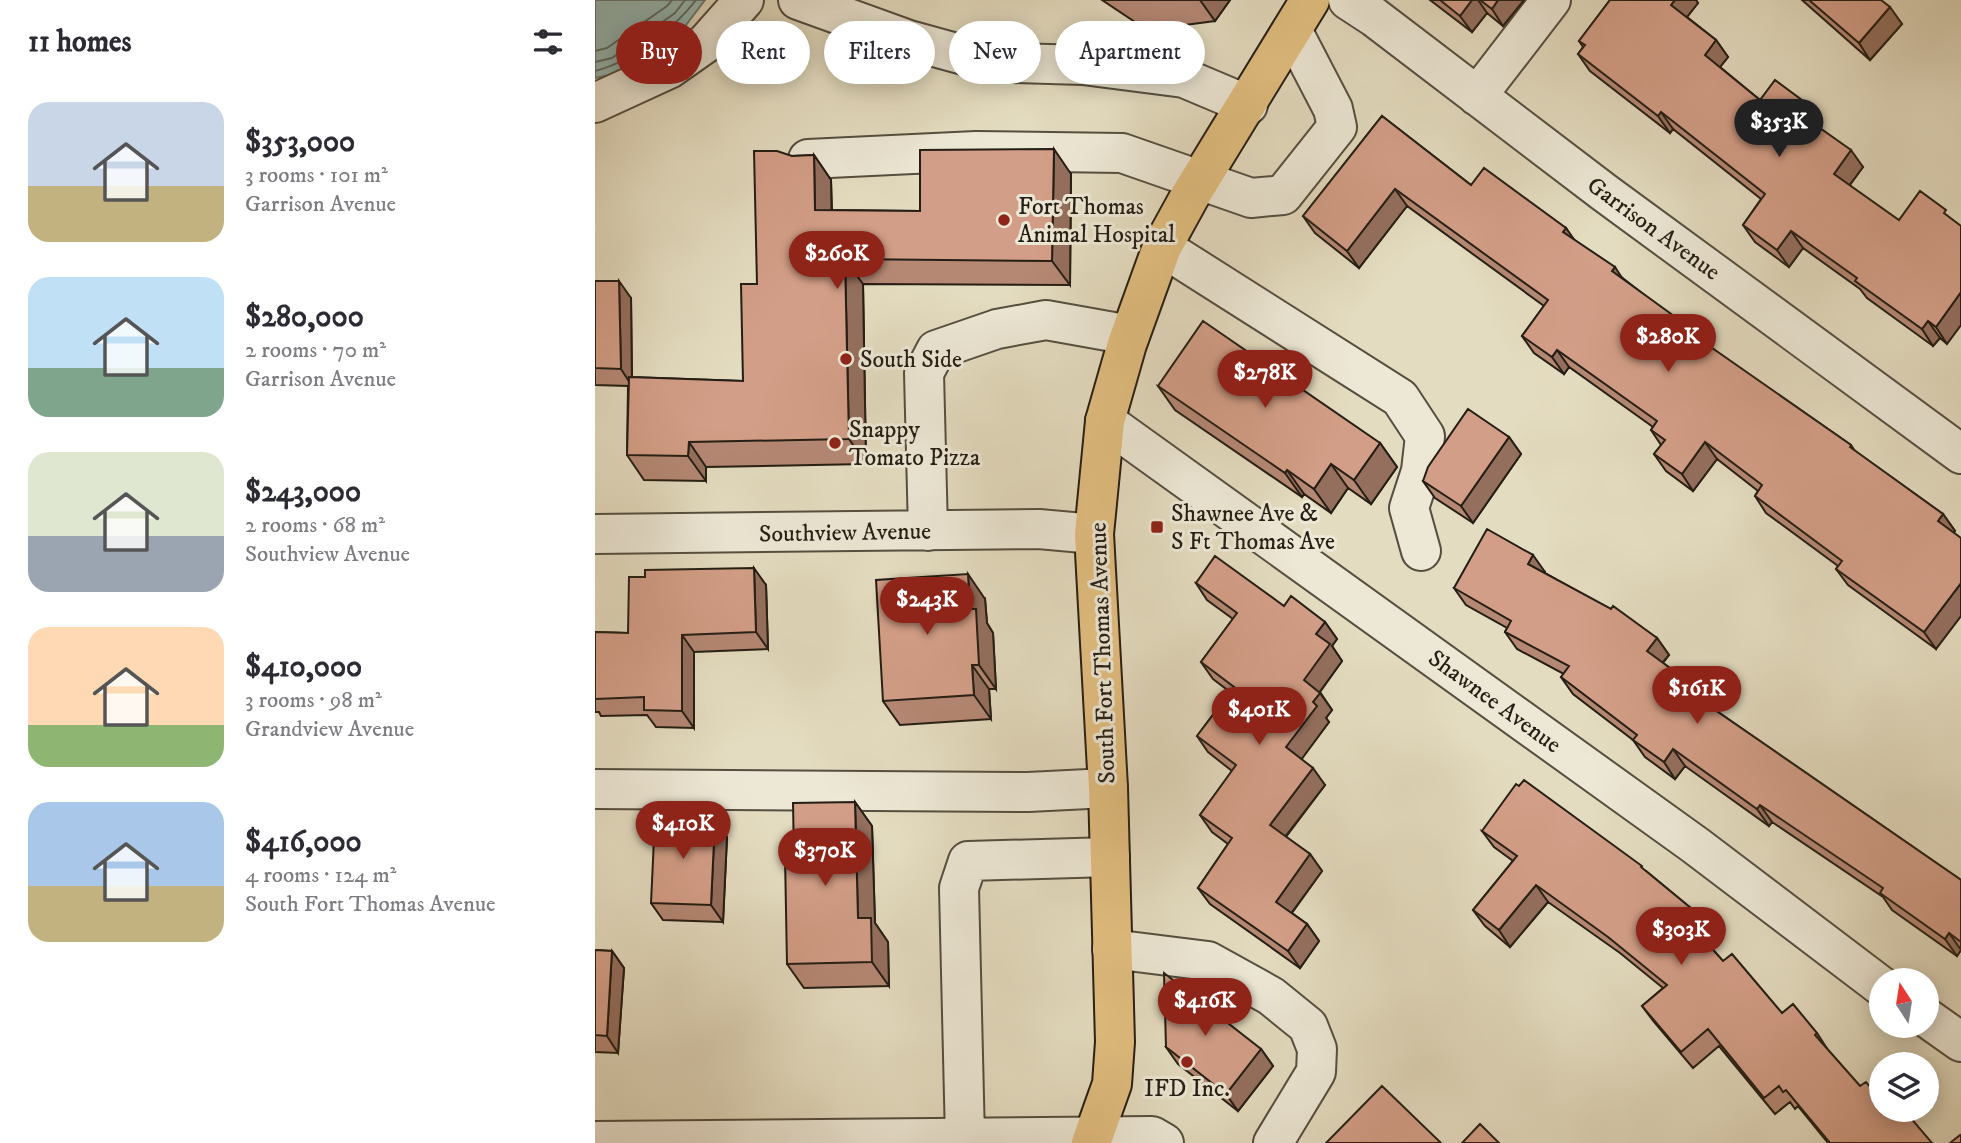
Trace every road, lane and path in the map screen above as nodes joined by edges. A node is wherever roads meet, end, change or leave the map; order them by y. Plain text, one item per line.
1 (744, 0) edge
2 (799, 0) edge
3 (1348, 0) edge
4 (1551, 0) edge
5 (1301, 15) edge
6 (1477, 96) junction
7 (595, 103) edge
8 (1248, 105) junction
9 (808, 159) edge
10 (1201, 180) junction
11 (1162, 247) junction
12 (1130, 335) junction
13 (1105, 421) junction
14 (1961, 454) edge
15 (928, 531) junction
16 (595, 534) edge
17 (1094, 534) junction
18 (1421, 551) dead end
19 (1108, 788) junction
20 (595, 789) edge
21 (1110, 857) junction
22 (1112, 949) junction
23 (1869, 977) edge
24 (1939, 1026) edge
25 (1961, 1042) edge
26 (965, 1139) junction
27 (1092, 1140) edge
28 (595, 1141) edge
29 (1164, 1143) edge
30 (1273, 1143) edge

1 - 7 street
2 - 8 street
3 - 6 street, Garrison Avenue
4 - 6 street
5 - 8 main road, South Fort Thomas Avenue
5 - 10 street
6 - 14 street, Garrison Avenue
8 - 10 main road, South Fort Thomas Avenue
9 - 10 street
10 - 11 main road, South Fort Thomas Avenue
11 - 12 main road, South Fort Thomas Avenue
11 - 18 street
12 - 13 main road, South Fort Thomas Avenue
12 - 15 street
13 - 17 main road, South Fort Thomas Avenue
13 - 23 street, Shawnee Avenue
15 - 16 street, Southview Avenue
15 - 17 street, Southview Avenue
17 - 19 main road, South Fort Thomas Avenue
19 - 20 street
19 - 21 main road, South Fort Thomas Avenue
21 - 22 main road, South Fort Thomas Avenue
21 - 26 street
22 - 27 main road, South Fort Thomas Avenue
22 - 30 street
24 - 25 street
26 - 27 street
26 - 28 street
27 - 29 street

